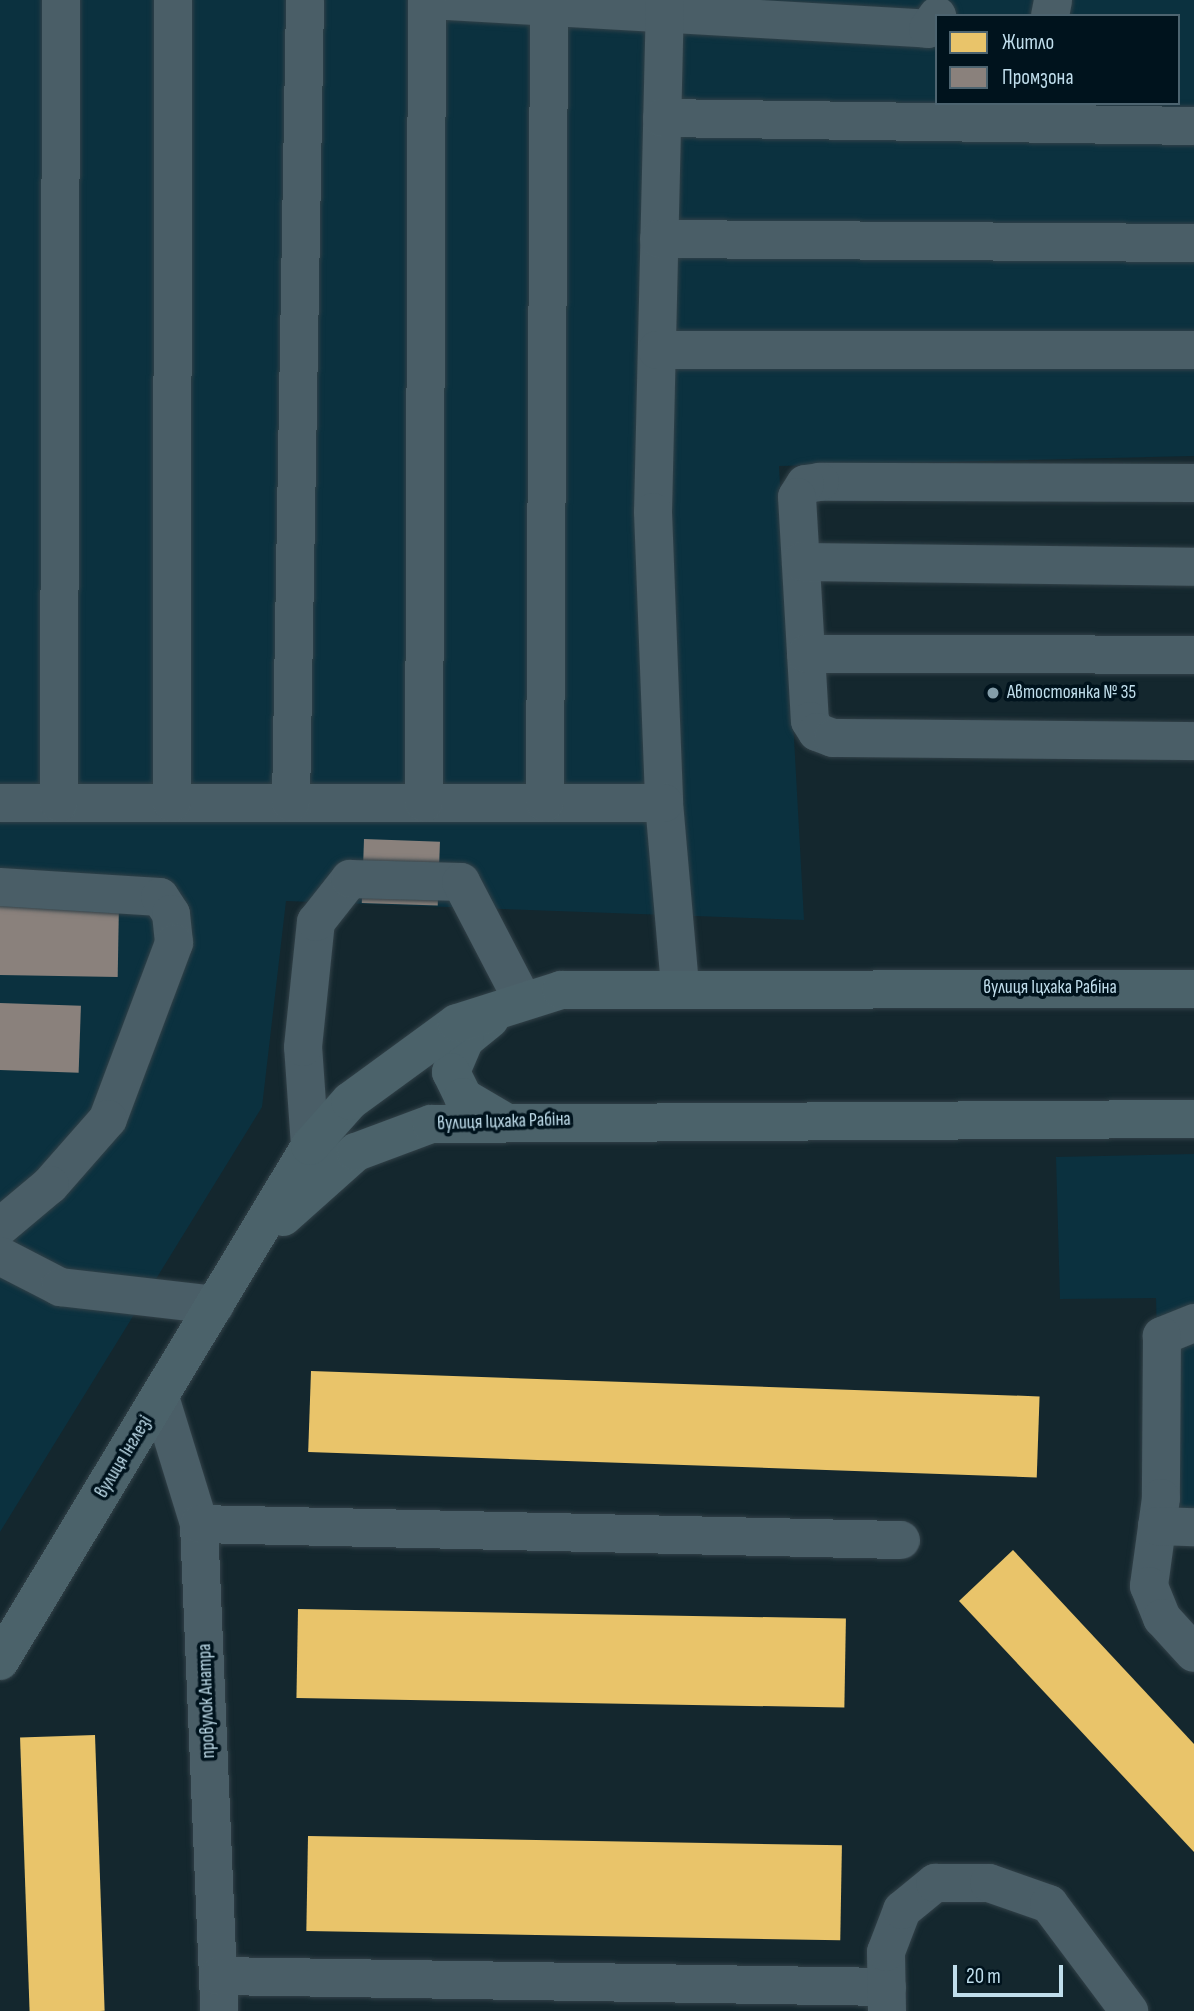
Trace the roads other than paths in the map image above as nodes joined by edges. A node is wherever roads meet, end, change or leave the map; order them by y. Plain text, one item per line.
1 (61, 0) edge
2 (173, 0) edge
3 (305, 0) edge
4 (428, 0) edge
5 (548, 4) edge
6 (665, 9) edge
7 (935, 19) edge
8 (662, 118) junction
9 (1194, 126) edge
10 (659, 239) junction
11 (1194, 243) edge
12 (657, 350) junction
13 (1194, 350) edge
14 (1194, 483) edge
15 (801, 562) junction
16 (1194, 567) edge
17 (806, 654) junction
18 (1194, 654) edge
19 (1194, 741) edge
20 (0, 803) edge
21 (59, 803) junction
22 (172, 803) junction
23 (290, 803) junction
24 (424, 803) junction
25 (545, 803) junction
26 (664, 803) junction
27 (0, 887) edge
28 (680, 986) junction
29 (1194, 989) edge
30 (522, 999) junction
31 (1194, 1119) edge
32 (502, 1120) junction
33 (310, 1146) junction
34 (0, 1227) edge
35 (246, 1252) junction
36 (0, 1256) edge
37 (215, 1305) junction
38 (1194, 1323) edge
39 (160, 1397) junction
40 (199, 1524) junction
41 (1175, 1526) edge
42 (901, 1540) dead end
43 (1194, 1653) edge
44 (0, 1661) edge
45 (218, 1993) edge
46 (887, 1999) edge
47 (1129, 2011) edge

1 - 21 street
2 - 22 street
3 - 23 street
4 - 5 street
4 - 24 street
5 - 6 street
5 - 25 street
6 - 7 street
6 - 8 street
8 - 9 street
8 - 10 street
10 - 11 street
10 - 12 street
12 - 13 street
12 - 26 street
14 - 15 street
15 - 16 street
15 - 17 street
17 - 18 street
17 - 19 street
20 - 21 street
21 - 22 street
22 - 23 street
23 - 24 street
24 - 25 street
25 - 26 street
26 - 28 street
27 - 34 street
28 - 29 main road, вулиця Іцхака Рабіна
28 - 30 main road, вулиця Іцхака Рабіна
30 - 32 main road
30 - 33 main road, вулиця Іцхака Рабіна
30 - 33 street
31 - 32 main road, вулиця Іцхака Рабіна
32 - 35 main road, вулиця Іцхака Рабіна
33 - 35 main road, вулиця Іцхака Рабіна
35 - 37 main road, вулиця Інглезі
36 - 37 street
37 - 39 main road, вулиця Інглезі
38 - 41 street
39 - 40 street, провулок Анатра
39 - 44 main road, вулиця Інглезі
40 - 42 street
40 - 45 street, провулок Анатра
41 - 43 street
45 - 46 street
46 - 47 street

